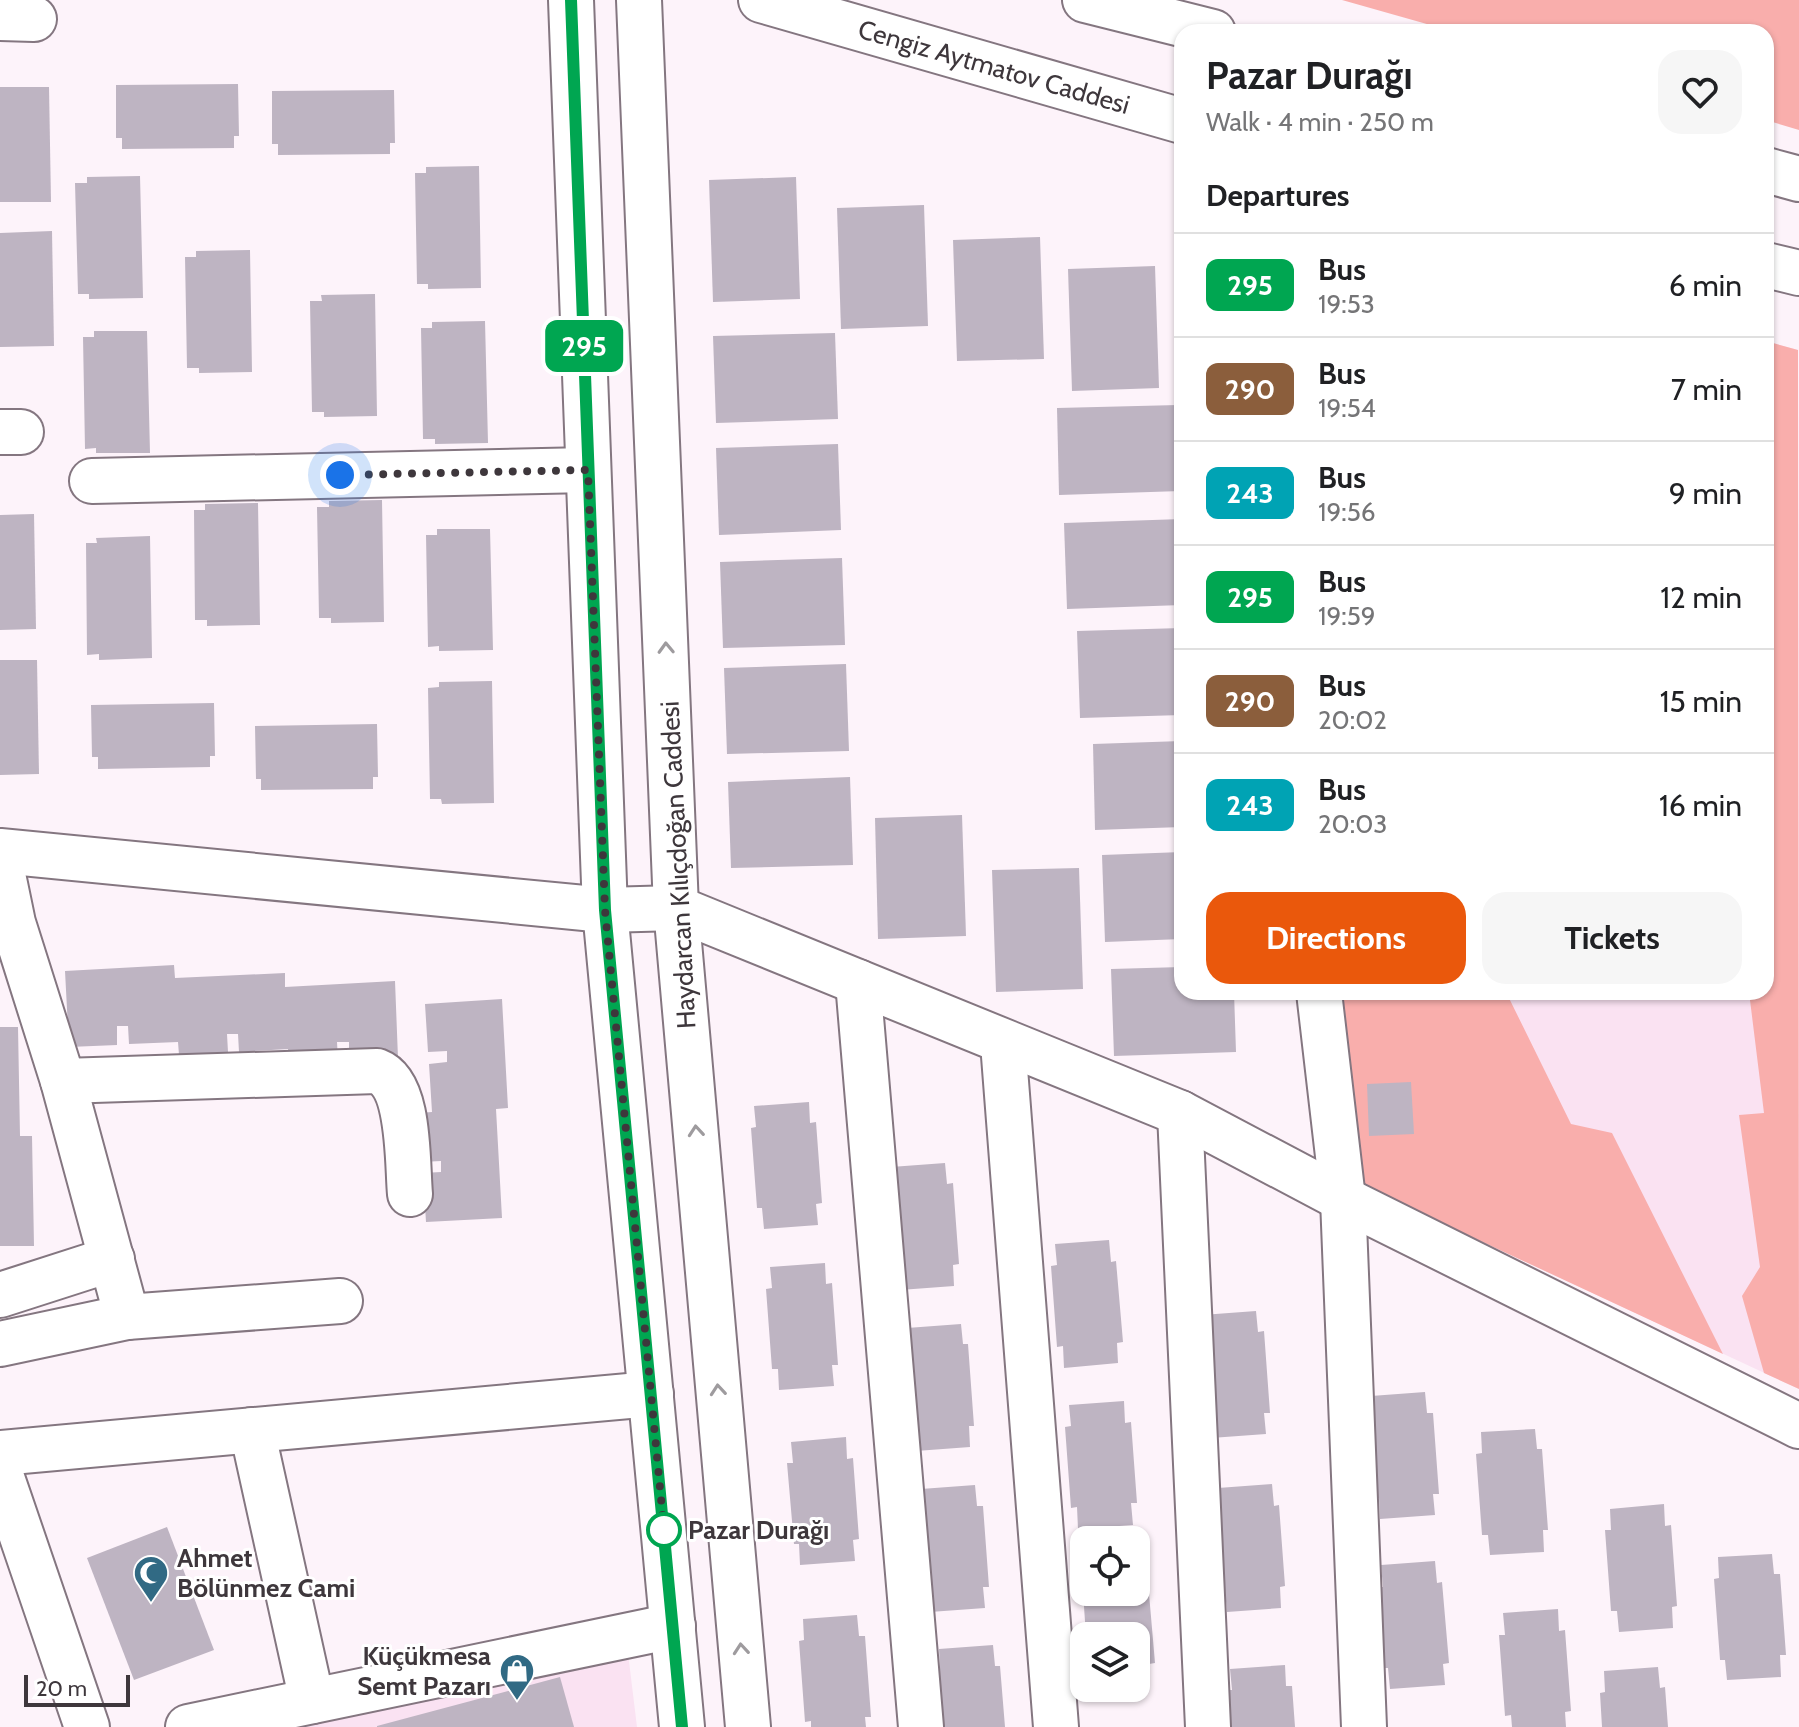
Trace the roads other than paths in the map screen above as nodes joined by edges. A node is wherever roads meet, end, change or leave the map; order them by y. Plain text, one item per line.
1 (571, 0) edge
2 (639, 0) edge
3 (761, 0) edge
4 (1085, 0) edge
5 (1181, 24) edge
6 (1174, 119) edge
7 (1774, 172) edge
8 (1799, 179) edge
9 (1774, 267) edge
10 (1799, 273) edge
11 (588, 470) junction
12 (92, 481) dead end
13 (0, 851) edge
14 (0, 860) edge
15 (676, 908) junction
16 (605, 910) junction
17 (6, 924) edge
18 (858, 982) junction
19 (1320, 1000) edge
20 (1003, 1043) junction
21 (63, 1081) junction
22 (1180, 1113) junction
23 (410, 1194) dead end
24 (1343, 1199) junction
25 (112, 1259) junction
26 (0, 1295) edge
27 (340, 1301) dead end
28 (127, 1317) junction
29 (0, 1344) edge
30 (651, 1394) junction
31 (1799, 1426) edge
32 (252, 1430) junction
33 (0, 1453) edge
34 (0, 1472) edge
35 (673, 1626) junction
36 (312, 1701) junction
37 (87, 1727) edge
38 (188, 1727) edge
39 (682, 1727) edge
40 (748, 1727) edge
41 (921, 1727) edge
42 (1056, 1727) edge
43 (1208, 1727) edge
44 (1364, 1727) edge

1 - 11 street
15 -> 2 street, Haydarcan Kılıçdoğan Caddesi
3 - 6 street, Cengiz Aytmatov Caddesi
4 - 5 street
7 - 8 street
9 - 10 street
11 - 12 street
11 - 16 street
13 - 16 street
14 - 17 street
15 - 16 street
15 - 18 street
40 -> 15 street, Haydarcan Kılıçdoğan Caddesi
16 - 30 street
17 - 21 street
18 - 20 street
18 - 41 street
19 - 24 street
20 - 22 street
20 - 42 street
21 - 23 street
21 - 25 street
22 - 24 street
22 - 43 street
24 - 31 street
24 - 44 street
25 - 26 street
25 - 28 street
27 - 28 street
28 - 29 street
30 - 32 street
30 - 35 street
32 - 33 street
32 - 36 street
34 - 37 street
35 - 36 street
35 - 39 street
36 - 38 street

